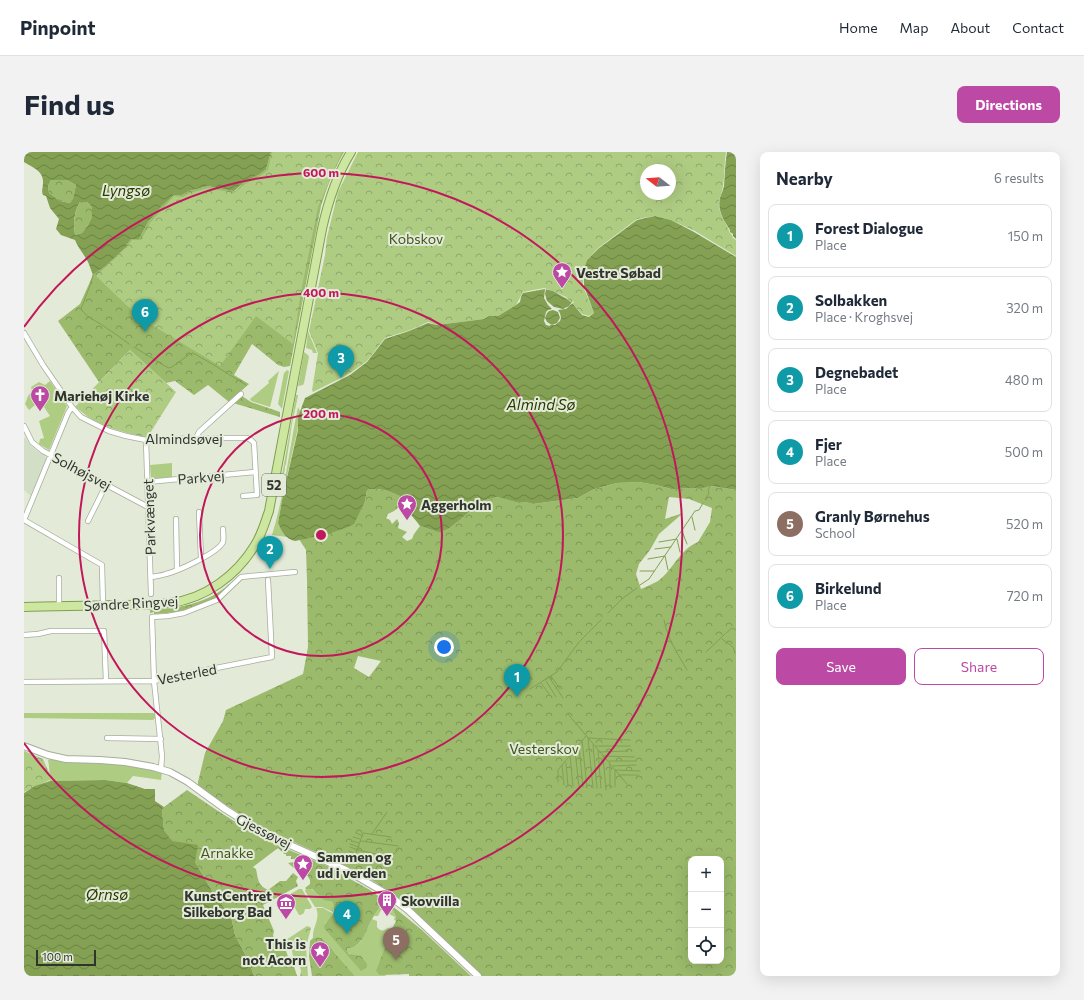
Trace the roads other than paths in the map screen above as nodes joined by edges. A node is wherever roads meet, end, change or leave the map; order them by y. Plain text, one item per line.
1 (351, 152) edge
2 (24, 333) edge
3 (241, 394) dead end
4 (72, 407) junction
5 (24, 426) edge
6 (196, 438) junction
7 (146, 440) junction
8 (51, 455) junction
9 (256, 472) junction
10 (147, 482) junction
11 (106, 484) junction
12 (243, 496) dead end
13 (148, 507) junction
14 (199, 512) dead end
15 (176, 519) dead end
16 (24, 520) edge
17 (88, 520) dead end
18 (223, 529) dead end
19 (201, 558) junction
20 (177, 570) junction
21 (295, 572) dead end
22 (150, 577) junction
23 (59, 578) dead end
24 (268, 580) dead end
25 (151, 594) dead end
26 (59, 606) junction
27 (103, 606) junction
28 (24, 607) edge
29 (24, 635) edge
30 (106, 681) junction
31 (154, 681) junction
32 (24, 682) edge
33 (108, 738) dead end
34 (161, 739) junction
35 (24, 746) edge
36 (160, 769) junction
37 (478, 976) edge

1 - 27 main road, Søndre Ringvej / 52
2 - 4 street, Almindsøvej
3 - 6 street
4 - 7 street, Almindsøvej
4 - 8 street
5 - 8 street, Solhøjsvej
6 - 7 street, Almindsøvej
6 - 9 street, Almindsøvej
7 - 10 street, Parkvænget
8 - 11 street, Solhøjsvej
8 - 16 street
9 - 10 street, Parkvej
9 - 12 street, Almindsøvej
10 - 13 street, Parkvænget
11 - 13 street, Solhøjsvej
11 - 17 street
13 - 22 street, Parkvænget
14 - 19 street
15 - 20 street
16 - 27 street
18 - 19 street
19 - 20 street
20 - 22 street
21 - 31 street
22 - 25 street, Parkvænget
23 - 26 street
24 - 31 street, Vesterled
26 - 27 main road, Søndre Ringvej / 52
26 - 28 main road, Søndre Ringvej / 52
29 - 30 street
30 - 31 street, Vesterled
30 - 32 street, Vesterled
31 - 34 street
33 - 34 street
34 - 36 street
35 - 36 street, Gjessøvej
36 - 37 street, Gjessøvej

